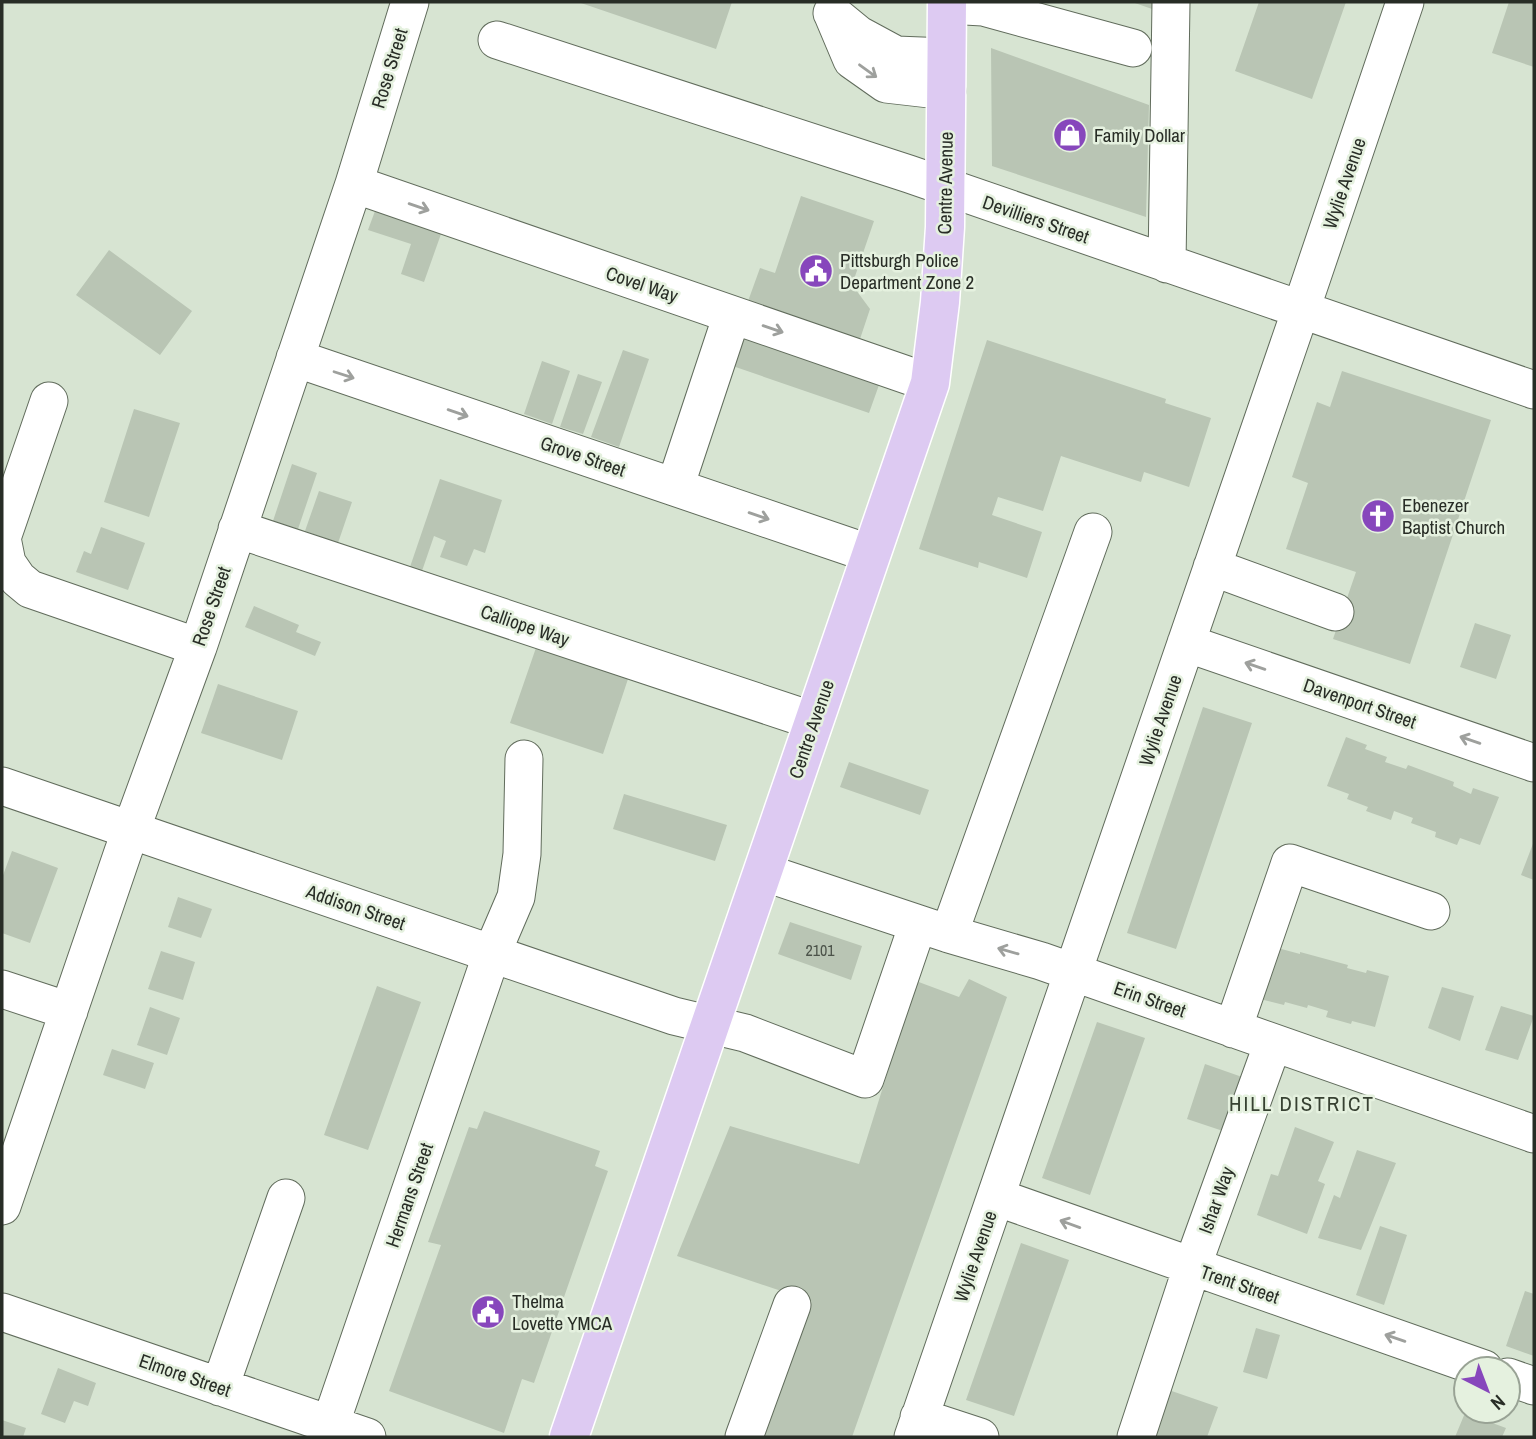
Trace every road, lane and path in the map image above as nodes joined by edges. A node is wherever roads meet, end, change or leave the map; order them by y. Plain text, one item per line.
1 (1171, 2) edge
2 (1405, 2) edge
3 (403, 4) edge
4 (947, 4) edge
5 (828, 8) edge
6 (496, 40) dead end
7 (1133, 48) dead end
8 (947, 74) junction
9 (354, 184) junction
10 (946, 187) junction
11 (1167, 264) junction
12 (1300, 311) junction
13 (732, 314) junction
14 (295, 358) junction
15 (1532, 382) edge
16 (930, 383) junction
17 (49, 401) dead end
18 (675, 487) junction
19 (237, 529) junction
20 (1093, 532) dead end
21 (872, 554) junction
22 (1212, 567) junction
23 (1335, 612) dead end
24 (1186, 643) junction
25 (198, 647) junction
26 (814, 722) junction
27 (524, 759) dead end
28 (1534, 763) edge
29 (2, 786) edge
30 (131, 830) junction
31 (762, 873) junction
32 (1430, 911) dead end
33 (933, 929) junction
34 (492, 953) junction
35 (1072, 973) junction
36 (2, 989) edge
37 (69, 1011) junction
38 (710, 1024) junction
39 (1233, 1029) junction
40 (1273, 1043) junction
41 (1534, 1134) edge
42 (996, 1197) junction
43 (286, 1198) dead end
44 (2, 1206) edge
45 (1192, 1267) junction
46 (792, 1305) dead end
47 (2, 1312) edge
48 (1452, 1358) edge
49 (220, 1387) junction
50 (916, 1427) edge
51 (328, 1431) edge
52 (367, 1437) edge
53 (569, 1437) edge
54 (744, 1437) edge
55 (980, 1437) edge
56 (1136, 1437) edge

1 - 11 street
2 - 12 street, Wylie Avenue
3 - 9 street, Rose Street
4 - 7 street
4 - 8 main road, Centre Avenue
5 - 8 street
6 - 10 street, Devilliers Street
8 - 10 main road, Centre Avenue
9 -> 13 street, Covel Way
9 - 14 street, Rose Street
10 - 11 street, Devilliers Street
10 - 16 main road, Centre Avenue
11 - 12 street, Devilliers Street
12 - 15 street, Devilliers Street
12 - 22 street, Wylie Avenue
13 -> 16 street, Covel Way
13 - 18 street
14 -> 18 street, Grove Street
14 - 19 street, Rose Street
16 - 21 main road, Centre Avenue
17 - 25 street
18 -> 21 street, Grove Street
19 - 25 street, Rose Street
19 - 26 street, Calliope Way
20 - 33 street
21 - 26 main road, Centre Avenue
22 - 23 street
22 - 24 street, Wylie Avenue
28 -> 24 street, Davenport Street
24 - 35 street, Wylie Avenue
25 - 30 street, Rose Street
26 - 31 main road, Centre Avenue
27 - 34 street, Hermans Street
29 - 30 street, Addison Street
30 - 34 street, Addison Street
30 - 37 street, Rose Street
31 - 33 street, Erin Street
31 - 38 main road, Centre Avenue
32 - 39 street
35 -> 33 street, Erin Street
33 - 38 street, Addison Street
34 - 38 street, Addison Street
34 - 51 street, Hermans Street
35 - 39 street, Erin Street
35 - 42 street, Wylie Avenue
36 - 37 street
37 - 44 street, Rose Street
38 - 53 main road, Centre Avenue
39 - 40 street, Erin Street
40 - 41 street, Erin Street
40 - 45 street, Ishar Way
45 -> 42 street, Trent Street
42 - 50 street, Wylie Avenue
43 - 49 street
48 -> 45 street, Trent Street
45 - 56 street, Ishar Way
46 - 54 street
47 - 49 street, Elmore Street
49 - 51 street, Elmore Street
50 - 55 street
51 - 52 street, Elmore Street

